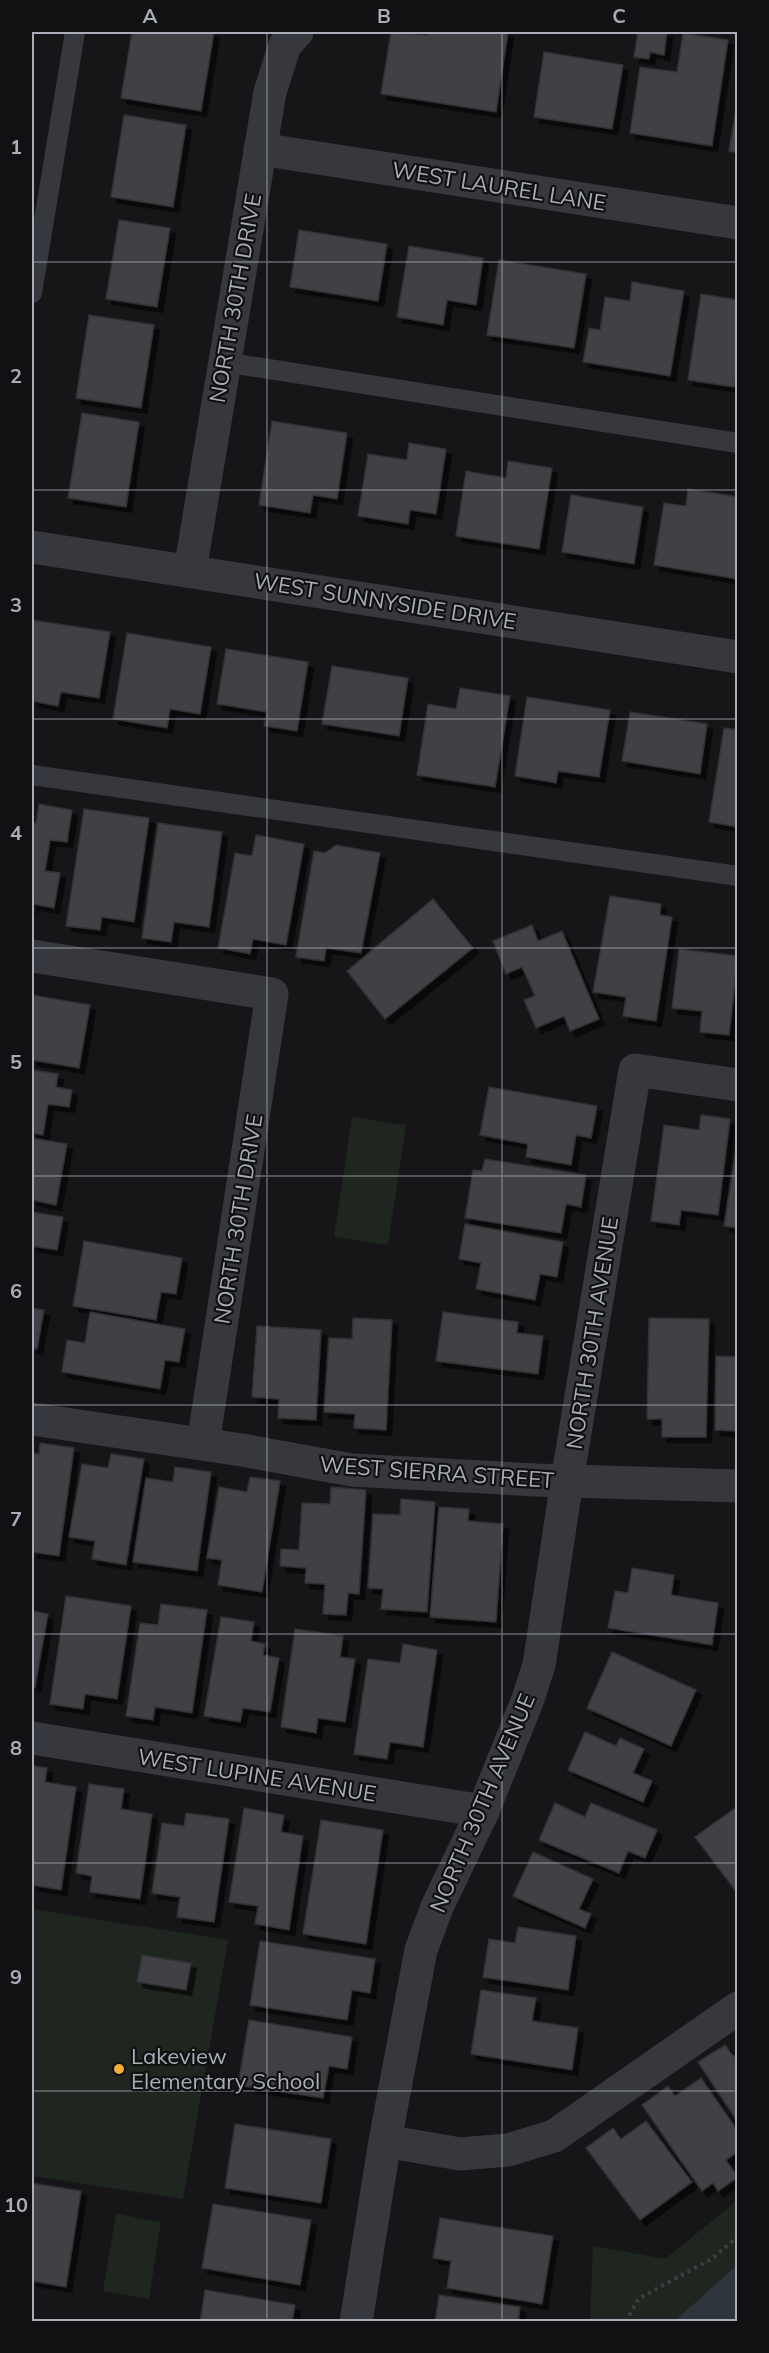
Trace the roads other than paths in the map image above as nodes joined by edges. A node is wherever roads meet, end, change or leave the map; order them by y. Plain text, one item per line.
1 (75, 32) edge
2 (297, 32) edge
3 (261, 149) junction
4 (738, 224) edge
5 (32, 293) edge
6 (224, 362) junction
7 (738, 443) edge
8 (32, 547) edge
9 (190, 571) junction
10 (738, 657) edge
11 (32, 775) edge
12 (738, 876) edge
13 (32, 956) edge
14 (738, 1085) edge
15 (32, 1419) edge
16 (203, 1444) junction
17 (567, 1481) junction
18 (738, 1486) edge
19 (32, 1738) edge
20 (483, 1811) junction
21 (738, 2008) edge
22 (385, 2141) junction
23 (356, 2322) edge

1 - 5 lane
2 - 3 street, NORTH 30TH DRIVE
3 - 4 street, WEST LAUREL LANE
3 - 6 street, NORTH 30TH DRIVE
6 - 7 lane
6 - 9 street, NORTH 30TH DRIVE
8 - 9 street, WEST SUNNYSIDE DRIVE
9 - 10 street, WEST SUNNYSIDE DRIVE
11 - 12 lane
13 - 16 street, NORTH 30TH DRIVE
14 - 17 street, NORTH 30TH AVENUE
15 - 16 street, WEST SIERRA STREET
16 - 17 street, WEST SIERRA STREET
17 - 18 street, WEST SIERRA STREET
17 - 20 street, NORTH 30TH AVENUE
19 - 20 street, WEST LUPINE AVENUE
20 - 22 street, NORTH 30TH AVENUE
21 - 22 street
22 - 23 street, NORTH 30TH AVENUE

